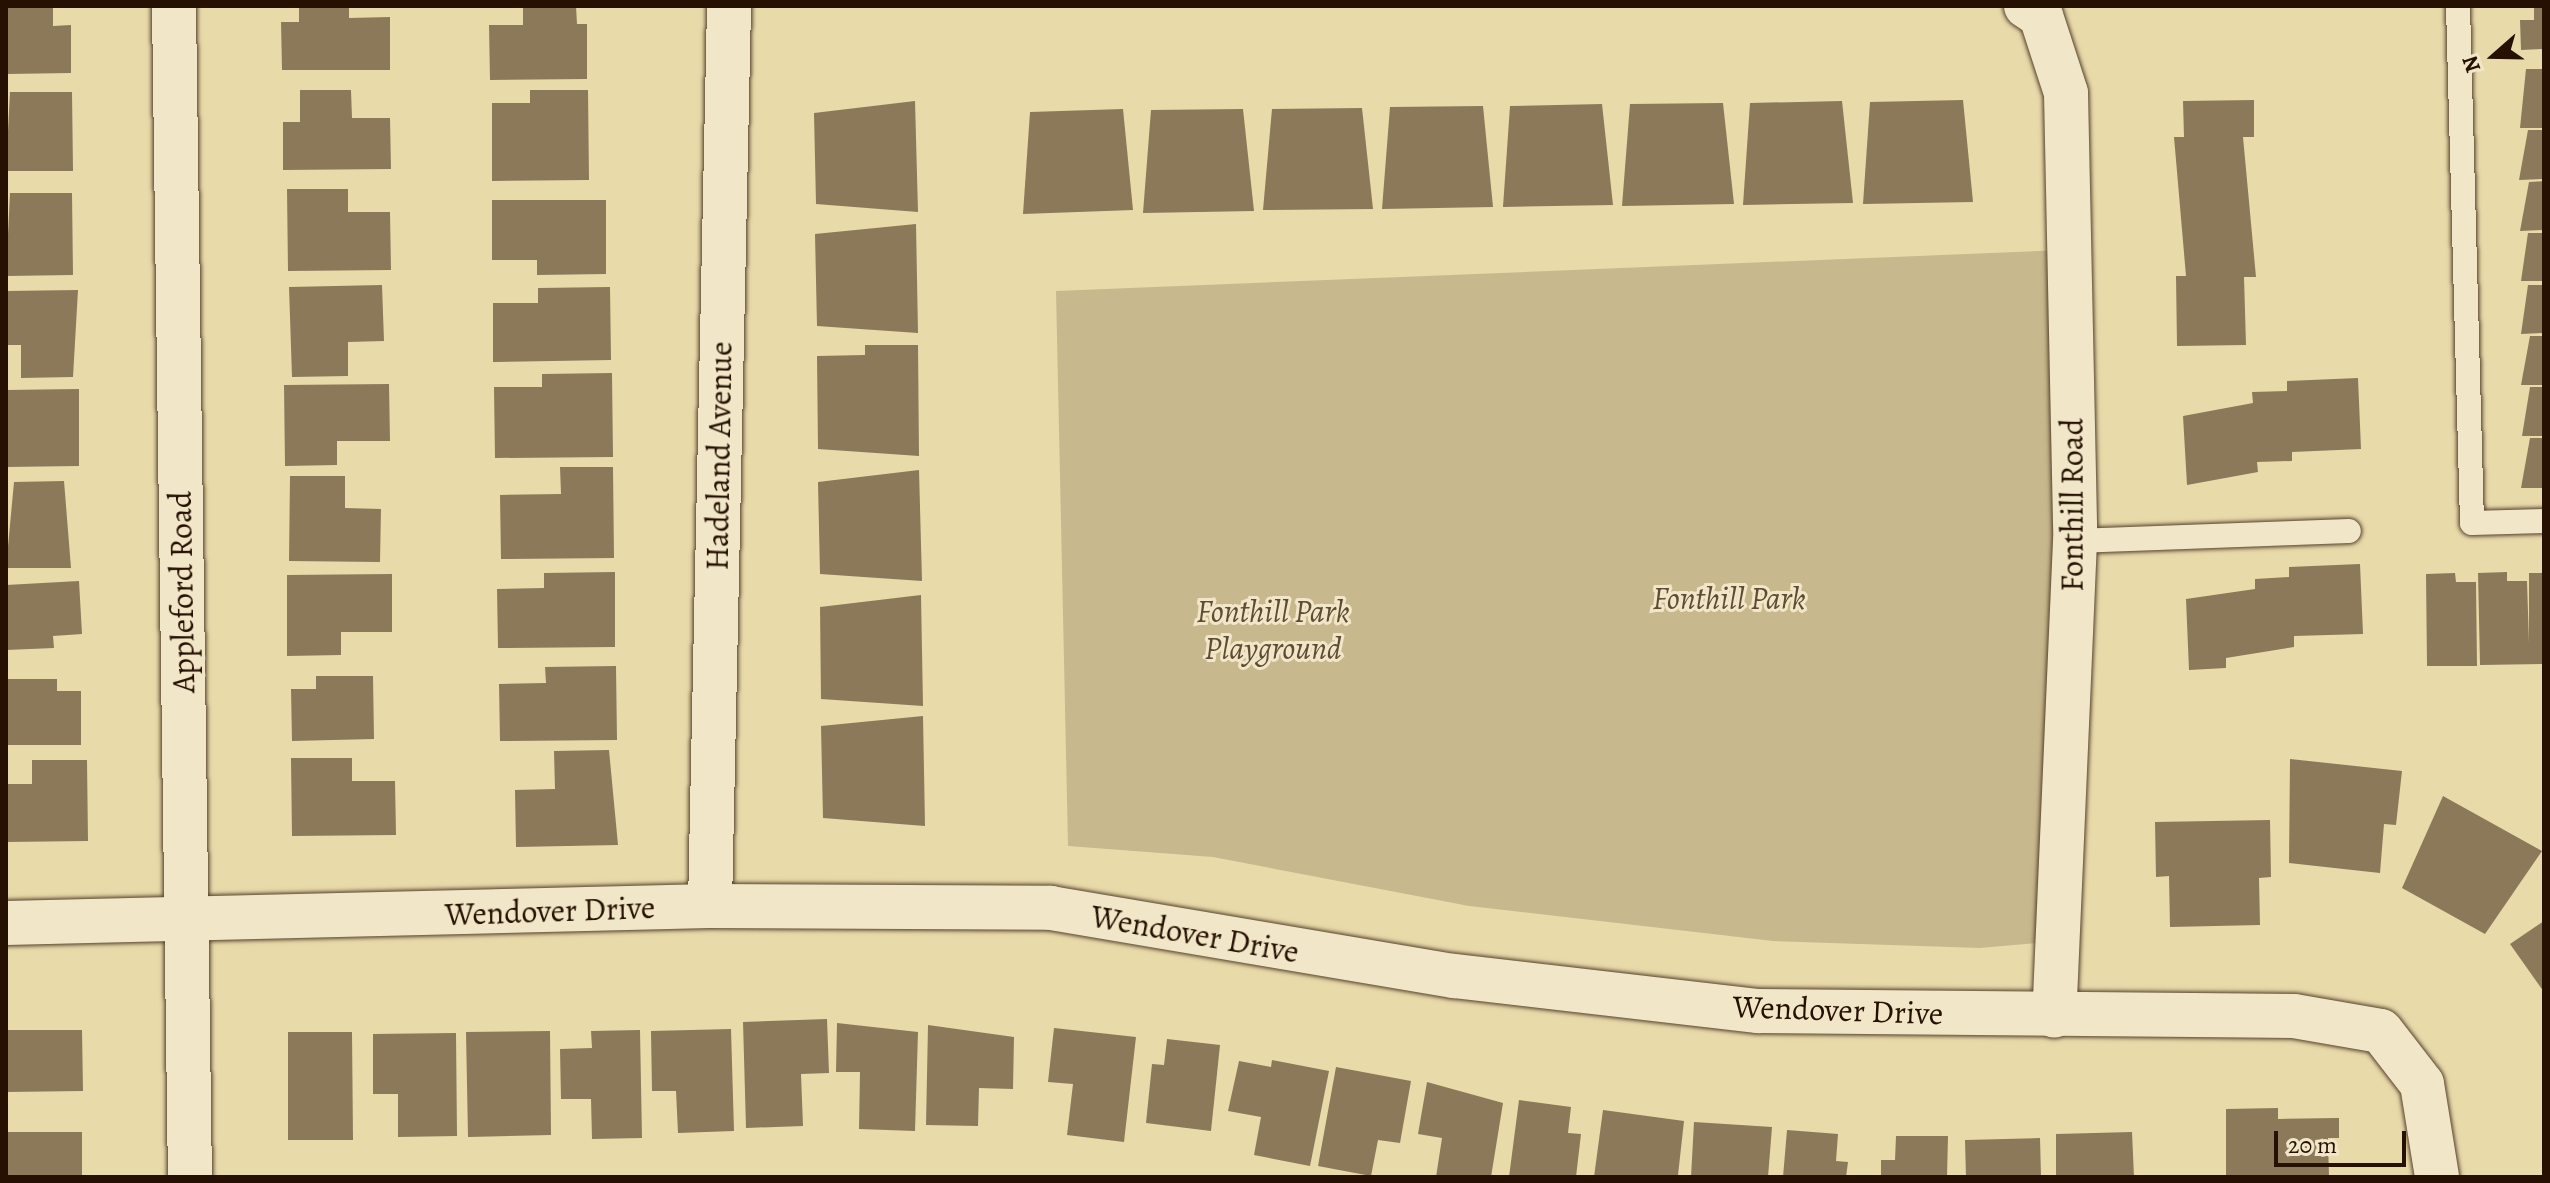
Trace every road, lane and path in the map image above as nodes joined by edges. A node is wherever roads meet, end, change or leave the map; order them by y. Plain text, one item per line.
1 (174, 6) edge
2 (729, 6) edge
3 (2026, 6) edge
4 (2458, 6) edge
5 (2544, 521) edge
6 (2349, 531) dead end
7 (2075, 541) junction
8 (710, 906) junction
9 (186, 921) junction
10 (6, 923) edge
11 (2054, 1016) junction
12 (190, 1177) edge
13 (2437, 1177) edge

1 - 9 street, Appleford Road
2 - 8 street, Hadeland Avenue
3 - 7 street, Fonthill Road
4 - 5 lane
6 - 7 lane
7 - 11 street, Fonthill Road
8 - 9 street, Wendover Drive
8 - 11 street, Wendover Drive
9 - 10 street, Wendover Drive
9 - 12 street, Appleford Road
11 - 13 street, Wendover Drive

